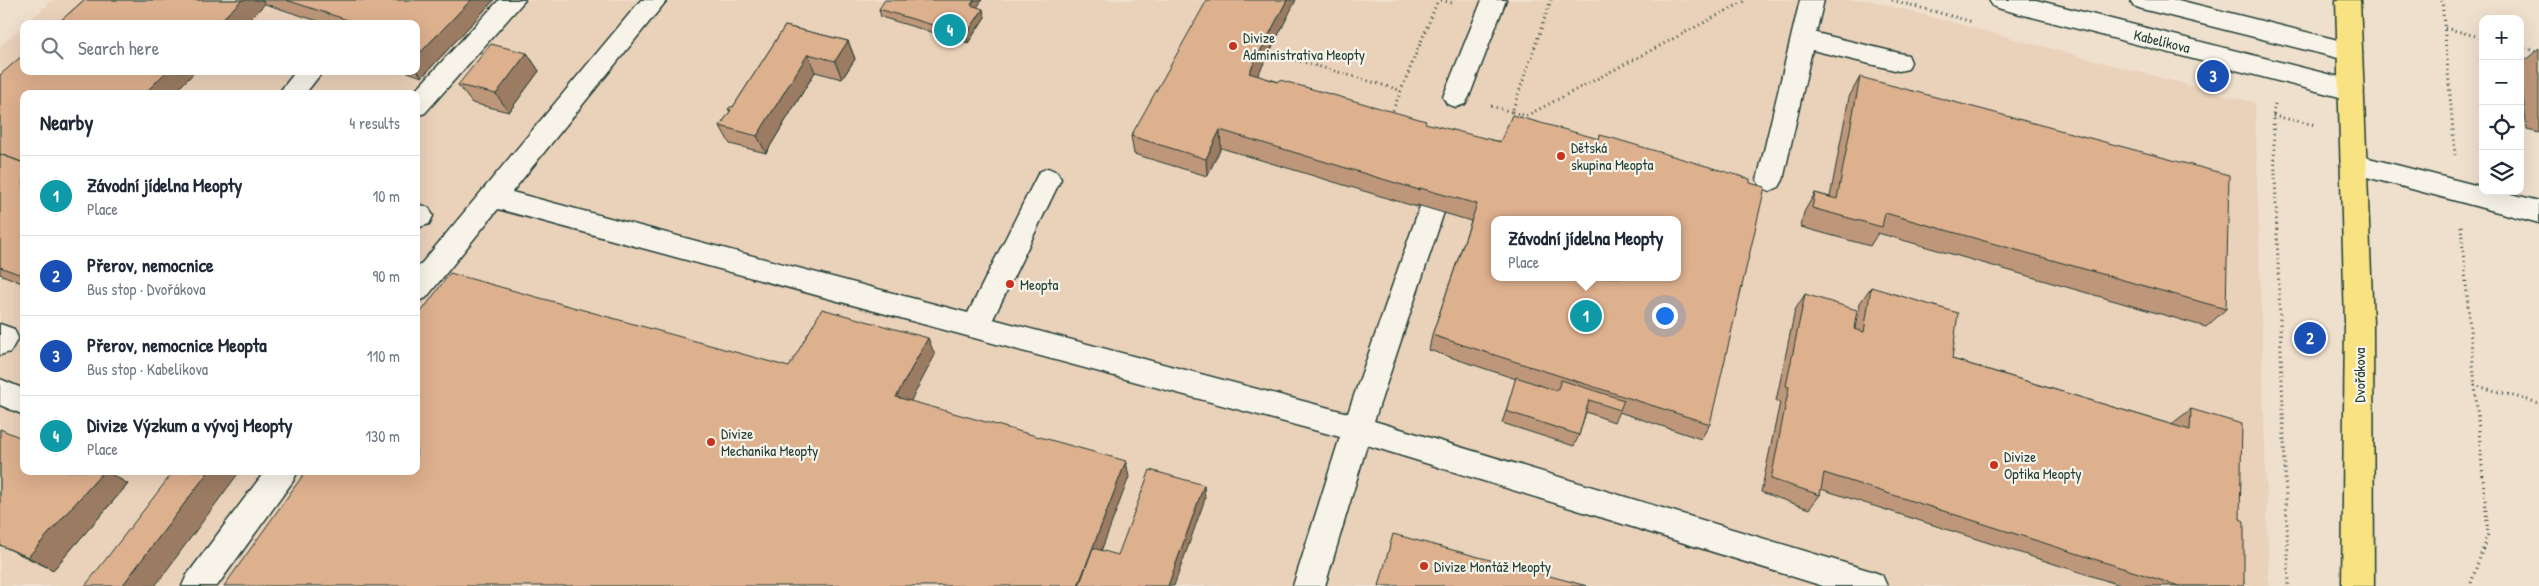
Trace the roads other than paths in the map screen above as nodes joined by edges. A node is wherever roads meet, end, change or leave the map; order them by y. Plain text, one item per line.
1 (513, 0) edge
2 (655, 0) edge
3 (1494, 0) edge
4 (1812, 0) edge
5 (2001, 0) edge
6 (2142, 0) edge
7 (2348, 0) edge
8 (1803, 39) junction
9 (2350, 52) junction
10 (1899, 62) dead end
11 (308, 75) edge
12 (294, 90) edge
13 (2351, 90) junction
14 (1456, 97) dead end
15 (420, 102) edge
16 (2353, 164) junction
17 (1048, 178) dead end
18 (1770, 180) dead end
19 (492, 197) junction
20 (1432, 209) edge
21 (2539, 212) edge
22 (420, 285) edge
23 (975, 327) junction
24 (0, 336) edge
25 (0, 343) edge
26 (0, 392) edge
27 (20, 400) edge
28 (1357, 429) junction
29 (280, 475) edge
30 (198, 586) edge
31 (1309, 586) edge
32 (1871, 586) edge
33 (2358, 586) edge

1 - 15 street
2 - 19 street
3 - 14 street
4 - 8 street
5 - 13 street, Kabelíkova
6 - 9 street
7 - 9 main road, Dvořákova
8 - 10 street
8 - 18 street
9 - 13 main road, Dvořákova
11 - 12 street
13 - 16 main road, Dvořákova
16 - 21 street
16 - 33 main road, Dvořákova
17 - 23 street
19 - 22 street
19 - 23 street
20 - 28 street
23 - 28 street
24 - 25 street
26 - 27 street
28 - 31 street
28 - 32 street
29 - 30 street

